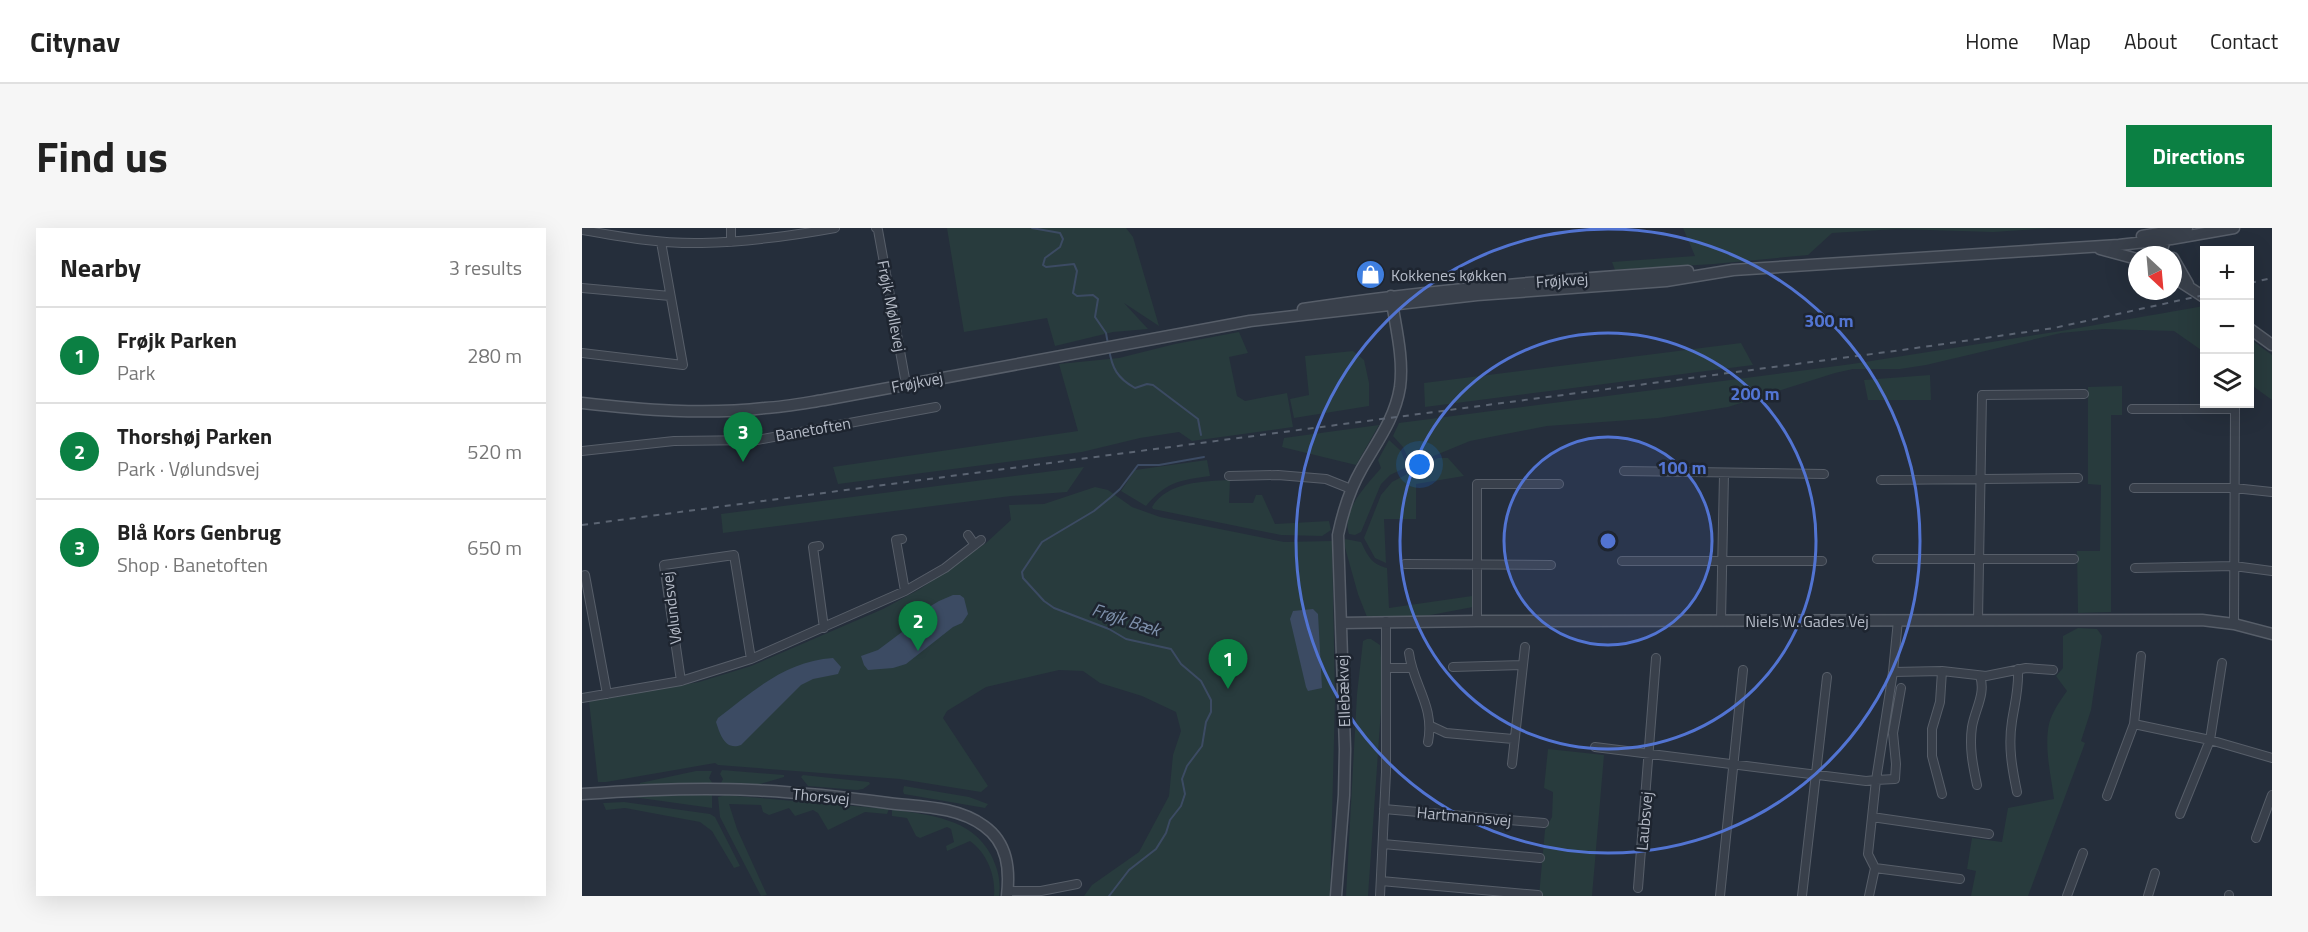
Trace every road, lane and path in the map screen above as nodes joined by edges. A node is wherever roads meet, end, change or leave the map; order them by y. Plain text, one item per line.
1 (731, 228) edge
2 (835, 228) edge
3 (876, 228) edge
4 (2187, 228) edge
5 (2234, 228) edge
6 (582, 229) edge
7 (2168, 237) junction
8 (661, 242) junction
9 (731, 242) junction
10 (2085, 246) junction
11 (2164, 246) edge
12 (2170, 246) edge
13 (2128, 257) edge
14 (2182, 275) edge
15 (2182, 282) edge
16 (582, 288) edge
17 (2192, 288) junction
18 (2200, 294) edge
19 (670, 296) junction
20 (1392, 300) junction
21 (2254, 332) edge
22 (2272, 345) edge
23 (582, 353) edge
24 (906, 384) junction
25 (2084, 394) dead end
26 (582, 403) edge
27 (936, 407) dead end
28 (2133, 409) dead end
29 (582, 451) edge
30 (1624, 471) dead end
31 (1724, 474) junction
32 (1824, 474) dead end
33 (1229, 476) dead end
34 (1979, 477) junction
35 (2078, 478) dead end
36 (1881, 480) dead end
37 (1559, 484) dead end
38 (2134, 488) dead end
39 (2234, 488) junction
40 (1351, 489) junction
41 (2272, 492) edge
42 (968, 535) dead end
43 (902, 539) dead end
44 (819, 546) dead end
45 (1978, 558) junction
46 (1877, 559) dead end
47 (2074, 559) dead end
48 (1622, 561) dead end
49 (1822, 561) dead end
50 (1722, 562) junction
51 (1405, 564) dead end
52 (1477, 564) junction
53 (1551, 565) dead end
54 (2234, 566) junction
55 (2135, 568) dead end
56 (2272, 571) edge
57 (582, 576) edge
58 (905, 591) junction
59 (1898, 620) junction
60 (1978, 620) junction
61 (1386, 621) junction
62 (1477, 621) junction
63 (1721, 621) junction
64 (1341, 623) junction
65 (2234, 624) junction
66 (824, 628) junction
67 (2272, 634) edge
68 (1525, 647) dead end
69 (1409, 653) dead end
70 (2141, 656) dead end
71 (1656, 658) dead end
72 (751, 659) junction
73 (2222, 663) dead end
74 (1522, 665) junction
75 (1453, 667) dead end
76 (1386, 668) junction
77 (1411, 668) junction
78 (2018, 669) junction
79 (1743, 670) dead end
80 (2053, 670) dead end
81 (1893, 672) junction
82 (1942, 672) junction
83 (1980, 676) junction
84 (1827, 677) dead end
85 (681, 681) junction
86 (1901, 688) dead end
87 (607, 694) junction
88 (582, 698) edge
89 (2134, 724) junction
90 (1431, 726) junction
91 (1513, 739) junction
92 (2210, 740) junction
93 (1428, 741) dead end
94 (1595, 747) dead end
95 (1650, 754) junction
96 (2272, 758) edge
97 (1512, 764) dead end
98 (1735, 764) junction
99 (1817, 774) junction
100 (1876, 780) junction
101 (1977, 785) dead end
102 (2017, 792) dead end
103 (582, 794) edge
104 (1942, 794) dead end
105 (2272, 795) edge
106 (2107, 796) dead end
107 (1384, 809) junction
108 (2180, 814) dead end
109 (1872, 817) junction
110 (1545, 823) dead end
111 (1989, 834) dead end
112 (2256, 838) dead end
113 (1383, 844) junction
114 (2083, 853) dead end
115 (1539, 858) dead end
116 (1875, 868) junction
117 (2155, 873) dead end
118 (1960, 879) dead end
119 (1381, 881) junction
120 (1077, 884) dead end
121 (1638, 888) dead end
122 (1007, 893) edge
123 (1538, 895) edge
124 (1336, 896) edge
125 (1380, 896) edge
126 (1720, 896) edge
127 (1802, 896) edge
128 (1869, 896) edge
129 (2067, 896) edge
130 (2148, 896) edge

1 - 9 street
2 - 9 street
3 - 24 street, Frøjk Møllevej
4 - 7 street
5 - 7 street
6 - 8 street
7 - 10 street, Frøjkvej
7 - 11 street
7 - 12 street
8 - 9 street
8 - 19 street
10 - 13 street
10 - 20 street, Frøjkvej
14 - 17 street
15 - 17 street
16 - 19 street
17 - 18 street
19 - 23 street
20 - 24 street, Frøjkvej
20 - 40 street, Ellebækvej
21 - 22 street
24 - 26 street, Frøjkvej
25 - 34 street
27 - 29 street, Banetoften
28 - 39 street
30 - 31 street
31 - 32 street
31 - 50 street
33 - 40 street
34 - 35 street
34 - 36 street
34 - 45 street
37 - 52 street
38 - 39 street
39 - 41 street
39 - 54 street
40 - 64 street, Ellebækvej
42 - 58 street
43 - 58 street
44 - 66 street
45 - 46 street
45 - 47 street
45 - 60 street
48 - 50 street
49 - 50 street
50 - 63 street
51 - 52 street
52 - 53 street
52 - 62 street
54 - 55 street
54 - 56 street
54 - 65 street
57 - 87 street
58 - 66 street
59 - 60 street, Niels W. Gades Vej
59 - 63 street, Niels W. Gades Vej
59 - 81 street
60 - 65 street, Niels W. Gades Vej
61 - 62 street, Niels W. Gades Vej
61 - 64 street, Niels W. Gades Vej
61 - 76 street
62 - 63 street, Niels W. Gades Vej
64 - 124 street, Ellebækvej
65 - 67 street, Niels W. Gades Vej
66 - 72 street
68 - 74 street
69 - 77 street
70 - 89 street
71 - 95 street, Laubsvej
72 - 85 street
72 - 85 street, Vølundsvej
73 - 92 street
74 - 75 street
74 - 91 street
76 - 77 street
76 - 107 street
77 - 90 street
78 - 80 street
78 - 83 street
78 - 102 street
79 - 98 street
81 - 82 street
81 - 100 street
82 - 83 street
82 - 104 street
83 - 101 street
84 - 99 street
85 - 87 street
86 - 100 street
87 - 88 street
89 - 92 street
89 - 106 street
90 - 91 street
90 - 93 street
91 - 97 street
92 - 96 street
92 - 108 street
94 - 95 street
95 - 98 street
95 - 121 street, Laubsvej
98 - 99 street
98 - 126 street
99 - 100 street
99 - 127 street
100 - 109 street
103 - 122 street, Thorsvej
105 - 112 street
107 - 110 street, Hartmannsvej
107 - 113 street
109 - 111 street
109 - 116 street
113 - 115 street
113 - 119 street
114 - 129 street
116 - 118 street
116 - 128 street
117 - 130 street
119 - 123 street
119 - 125 street
120 - 122 street, Thorsvej

